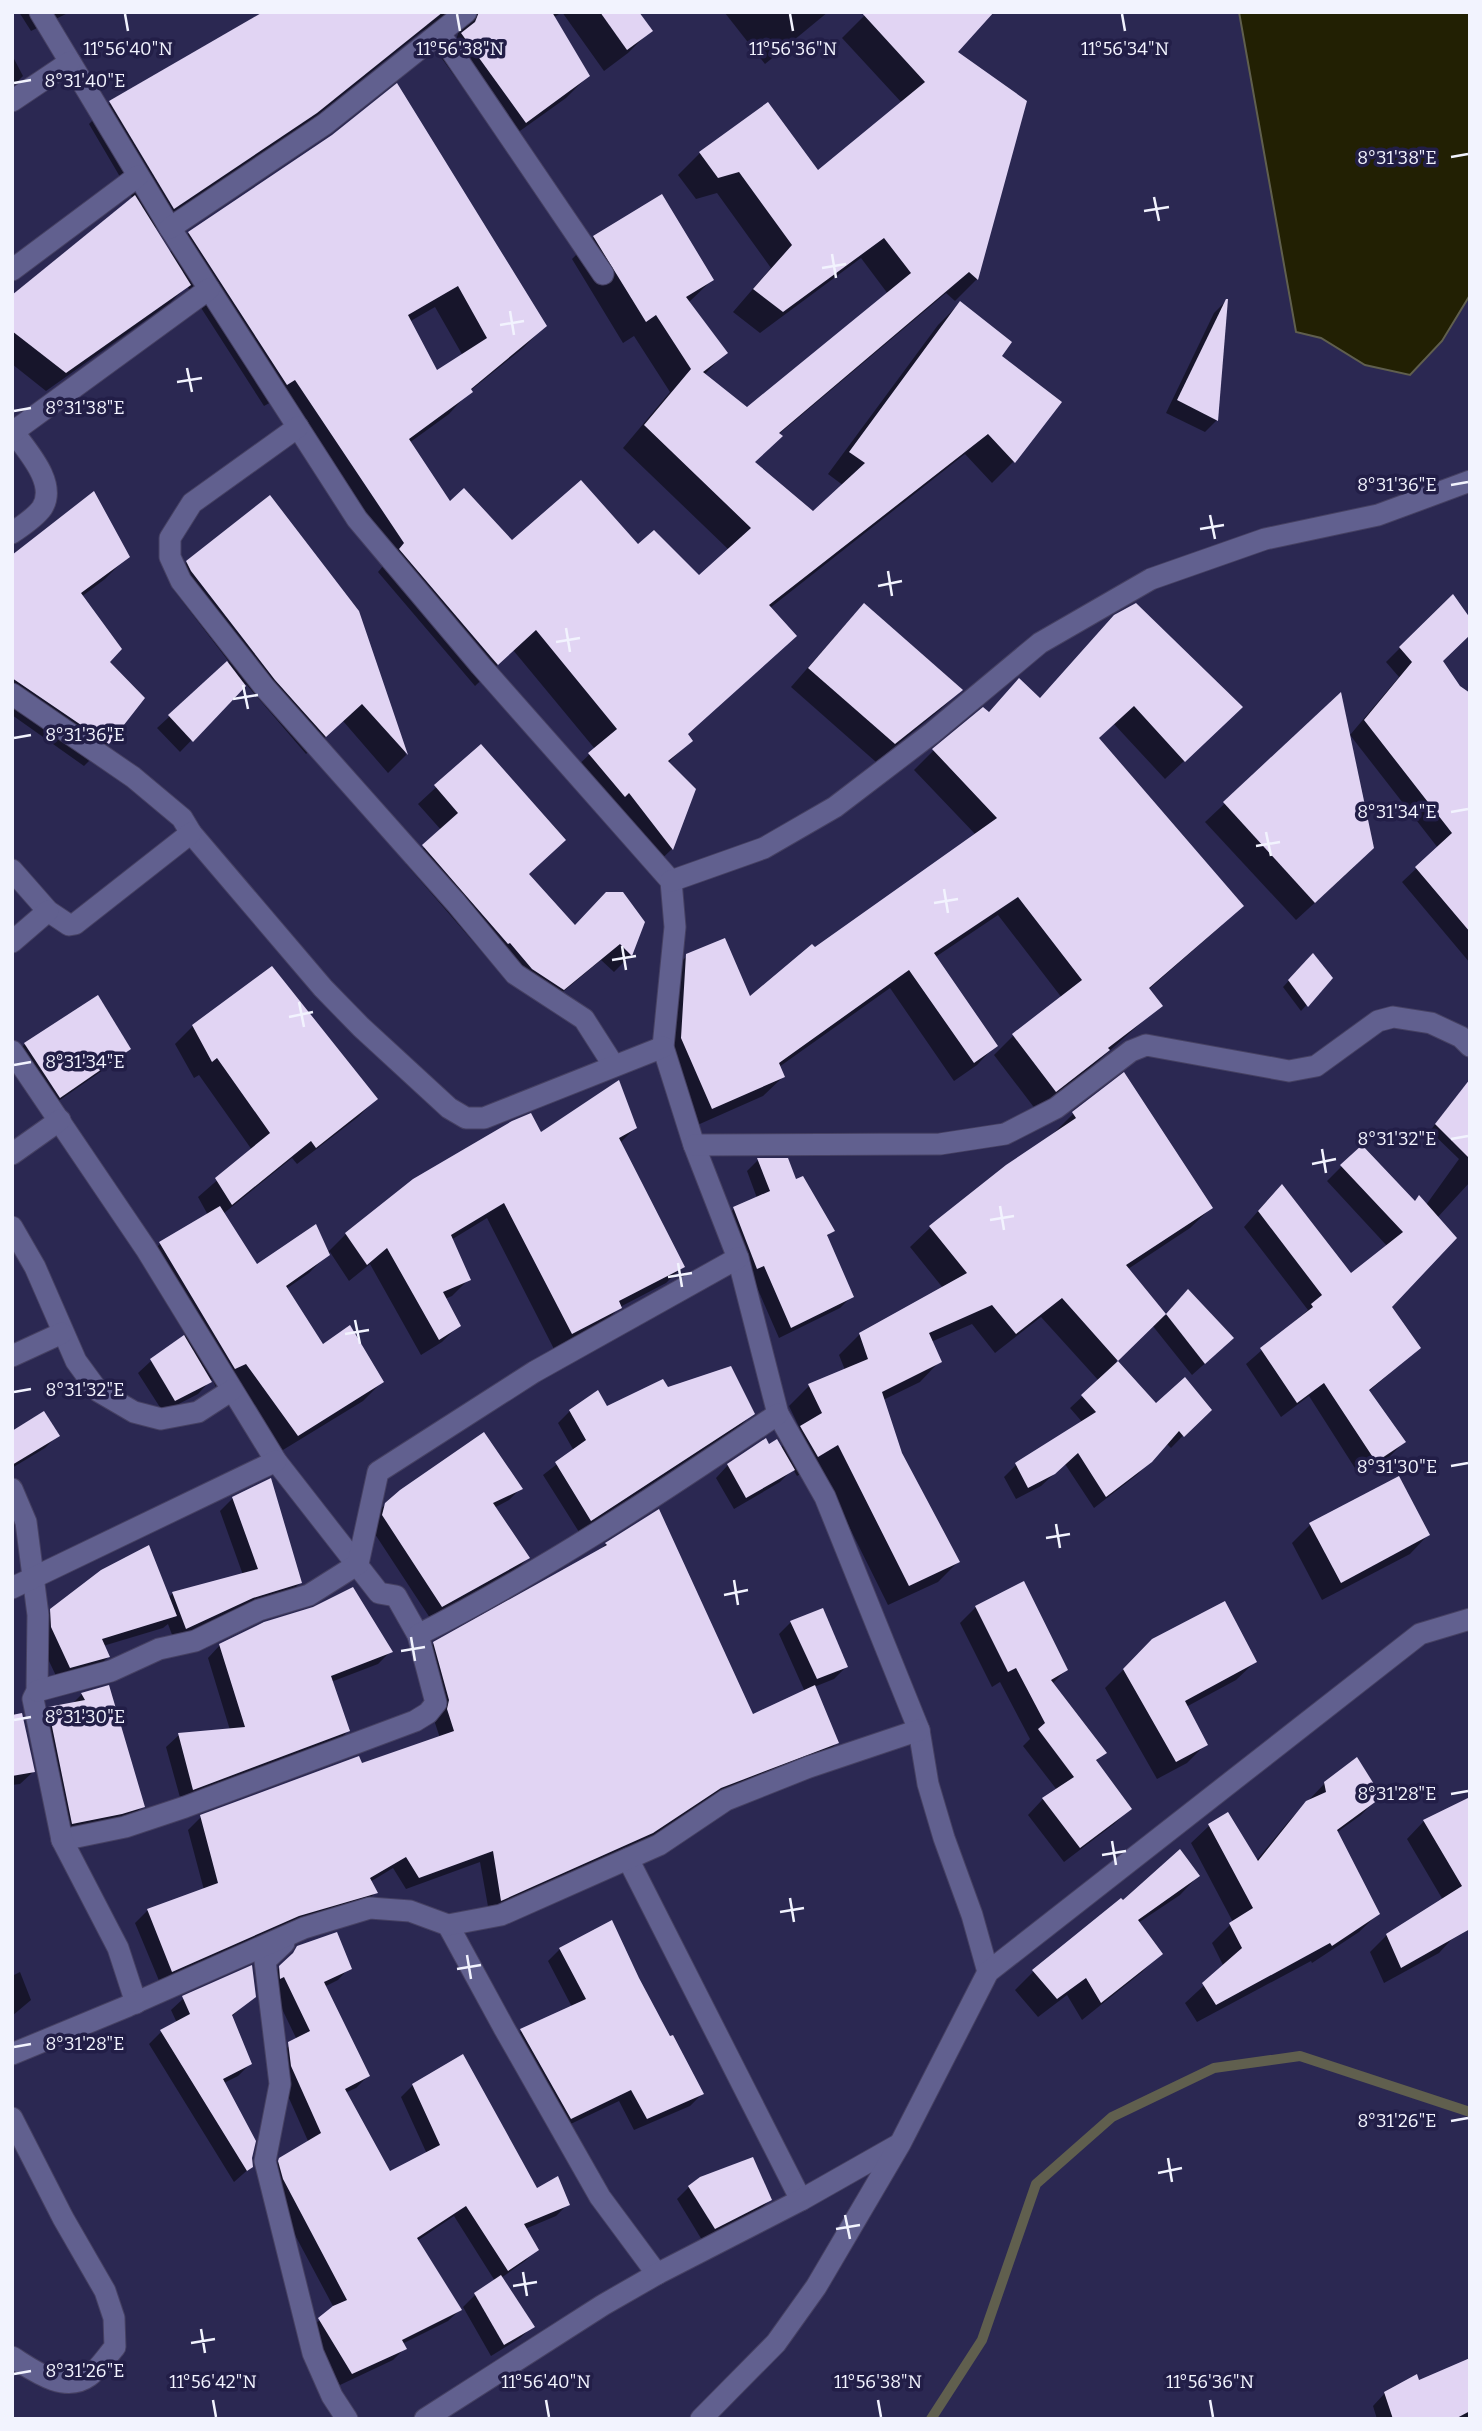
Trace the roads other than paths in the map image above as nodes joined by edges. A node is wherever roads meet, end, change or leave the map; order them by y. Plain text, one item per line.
1 (40, 12) edge
2 (466, 12) edge
3 (440, 34) junction
4 (70, 62) junction
5 (12, 102) edge
6 (138, 176) junction
7 (170, 228) junction
8 (12, 270) edge
9 (603, 274) dead end
10 (209, 289) junction
11 (298, 427) junction
12 (13, 431) edge
13 (1470, 481) edge
14 (12, 533) edge
15 (12, 694) edge
16 (191, 833) junction
17 (12, 870) edge
18 (670, 881) junction
19 (48, 911) junction
20 (12, 942) edge
21 (1470, 1046) edge
22 (663, 1047) junction
23 (12, 1051) edge
24 (614, 1066) junction
25 (60, 1120) junction
26 (694, 1145) junction
27 (12, 1154) edge
28 (12, 1227) edge
29 (738, 1258) junction
30 (62, 1333) junction
31 (12, 1356) edge
32 (232, 1390) junction
33 (778, 1414) junction
34 (276, 1461) junction
35 (12, 1489) edge
36 (358, 1564) junction
37 (22, 1584) edge
38 (1470, 1619) edge
39 (418, 1635) junction
40 (37, 1691) junction
41 (919, 1730) junction
42 (62, 1840) junction
43 (628, 1860) junction
44 (448, 1925) junction
45 (293, 1934) junction
46 (988, 1972) junction
47 (136, 2003) junction
48 (12, 2054) edge
49 (12, 2118) edge
50 (900, 2144) junction
51 (802, 2200) junction
52 (657, 2274) junction
53 (12, 2357) edge
54 (347, 2419) edge
55 (425, 2419) edge
56 (701, 2419) edge

1 - 4 street
2 - 3 street
3 - 7 street
3 - 9 street
4 - 5 street
4 - 6 street
6 - 7 street
6 - 8 street
7 - 10 street
10 - 11 street
10 - 12 street
11 - 18 street
11 - 24 street
12 - 14 street
13 - 18 street
15 - 16 street
16 - 19 street
16 - 24 street
17 - 19 street
18 - 22 street
19 - 20 street
21 - 26 street
22 - 24 street
22 - 26 street
23 - 25 street
25 - 27 street
25 - 32 street
26 - 29 street
28 - 30 street
29 - 33 street
29 - 36 street
30 - 31 street
30 - 32 street
32 - 34 street
33 - 39 street
33 - 41 street
34 - 36 street
34 - 37 street
35 - 37 street
36 - 39 street
36 - 40 street
37 - 40 street
38 - 46 street
39 - 42 street
40 - 42 street
41 - 43 street
41 - 46 street
42 - 47 street
43 - 44 street
43 - 51 street
44 - 45 street
44 - 52 street
45 - 47 street
45 - 54 street
46 - 50 street
47 - 48 street
49 - 53 street
50 - 51 street
50 - 56 street
51 - 52 street
52 - 55 street

